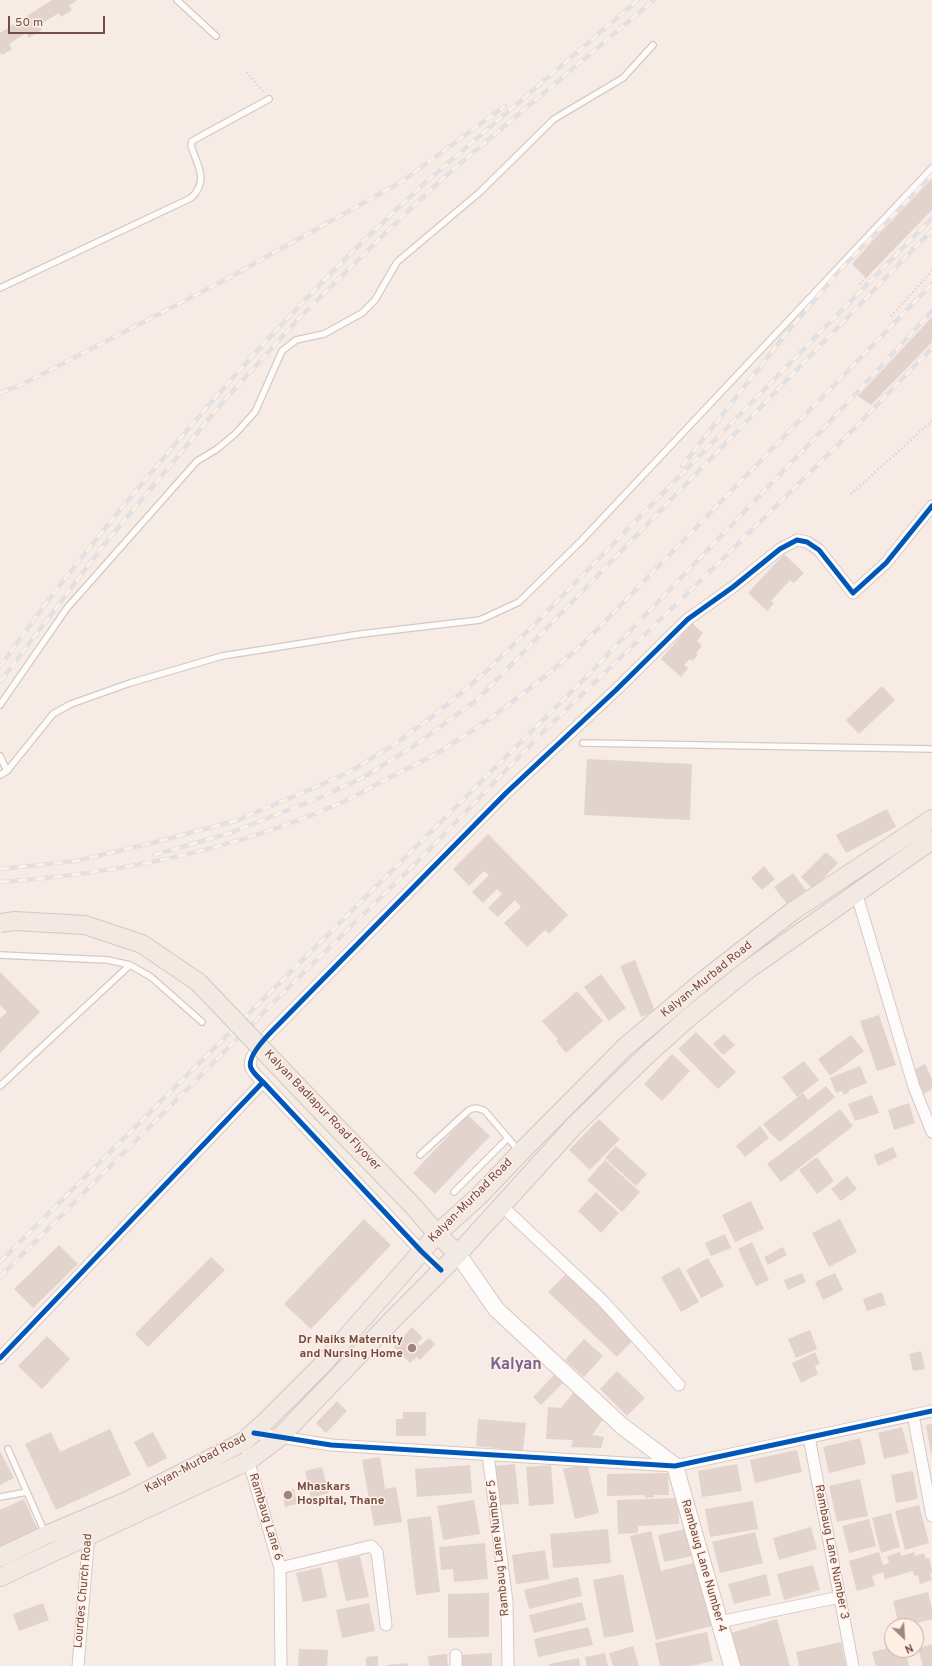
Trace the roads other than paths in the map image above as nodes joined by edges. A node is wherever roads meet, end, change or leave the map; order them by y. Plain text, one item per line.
1 (177, 0) edge
2 (216, 36) dead end
3 (654, 45) dead end
4 (270, 99) road end
5 (932, 168) edge
6 (0, 288) edge
7 (932, 506) edge
8 (0, 704) edge
9 (583, 743) dead end
10 (932, 749) edge
11 (0, 756) edge
12 (7, 771) junction
13 (0, 775) edge
14 (932, 819) edge
15 (932, 840) edge
16 (856, 892) junction
17 (0, 923) edge
18 (0, 955) edge
19 (130, 965) junction
20 (202, 1022) dead end
21 (263, 1082) junction
22 (0, 1086) edge
23 (932, 1132) edge
24 (508, 1138) junction
25 (520, 1152) junction
26 (420, 1155) dead end
27 (454, 1192) dead end
28 (502, 1206) junction
29 (437, 1234) junction
30 (421, 1251) junction
31 (458, 1254) junction
32 (441, 1270) junction
33 (0, 1358) edge
34 (679, 1385) dead end
35 (932, 1411) edge
36 (913, 1415) junction
37 (280, 1437) junction
38 (809, 1437) junction
39 (248, 1438) junction
40 (8, 1449) dead end
41 (488, 1455) junction
42 (248, 1461) junction
43 (675, 1466) junction
44 (27, 1492) junction
45 (0, 1497) edge
46 (128, 1508) junction
47 (92, 1516) junction
48 (932, 1516) edge
49 (46, 1535) junction
50 (88, 1535) junction
51 (0, 1557) edge
52 (280, 1568) junction
53 (0, 1577) edge
54 (840, 1597) junction
55 (719, 1622) junction
56 (386, 1625) dead end
57 (78, 1666) edge
58 (281, 1666) edge
59 (508, 1666) edge
60 (732, 1666) edge
61 (853, 1666) edge

1 - 2 lane
3 - 8 lane
4 - 6 lane
5 - 12 lane
7 - 21 street
9 - 10 lane
11 - 12 lane
12 - 13 lane
14 - 25 main road, Kalyan-Murbad Road
15 - 16 main road, Kalyan-Murbad Road
16 - 23 street
16 - 28 main road, Kalyan-Murbad Road
17 - 29 main road, Kalyan Badlapur Road Flyover, bridge
18 - 19 lane
19 - 20 lane
19 - 22 lane
21 - 30 street
21 - 33 street
24 - 25 lane
24 - 26 lane
24 - 27 lane
25 - 29 main road, Kalyan-Murbad Road
28 - 31 main road, Kalyan-Murbad Road
28 - 34 street
29 - 30 main road, Kalyan-Murbad Road
29 - 31 main road, Kalyan Badlapur Road Flyover
30 - 32 street
30 - 39 main road, Kalyan-Murbad Road
31 - 32 main road, Kalyan-Murbad Road
31 - 43 street
32 - 37 main road, Kalyan-Murbad Road
35 - 36 street
36 - 38 street
36 - 48 street
37 - 39 street
37 - 41 street
37 - 42 main road, Kalyan-Murbad Road
38 - 43 street
38 - 54 street, Rambaug Lane Number 3
39 - 42 street, Rambaug Lane 6
39 - 46 main road, Kalyan-Murbad Road
40 - 44 lane
41 - 43 street
41 - 59 street, Rambaug Lane Number 5
42 - 46 main road, Kalyan-Murbad Road
42 - 52 street, Rambaug Lane 6
43 - 55 street, Rambaug Lane Number 4
44 - 45 lane
44 - 49 lane
46 - 47 main road, Kalyan-Murbad Road
46 - 50 main road, Kalyan-Murbad Road
47 - 49 main road, Kalyan-Murbad Road
47 - 50 street, Lourdes Church Road
49 - 51 main road, Kalyan-Murbad Road
50 - 53 main road, Kalyan-Murbad Road
50 - 57 street, Lourdes Church Road
52 - 56 street
52 - 58 street, Rambaug Lane 6
54 - 55 street
54 - 61 street, Rambaug Lane Number 3
55 - 60 street, Rambaug Lane Number 4

